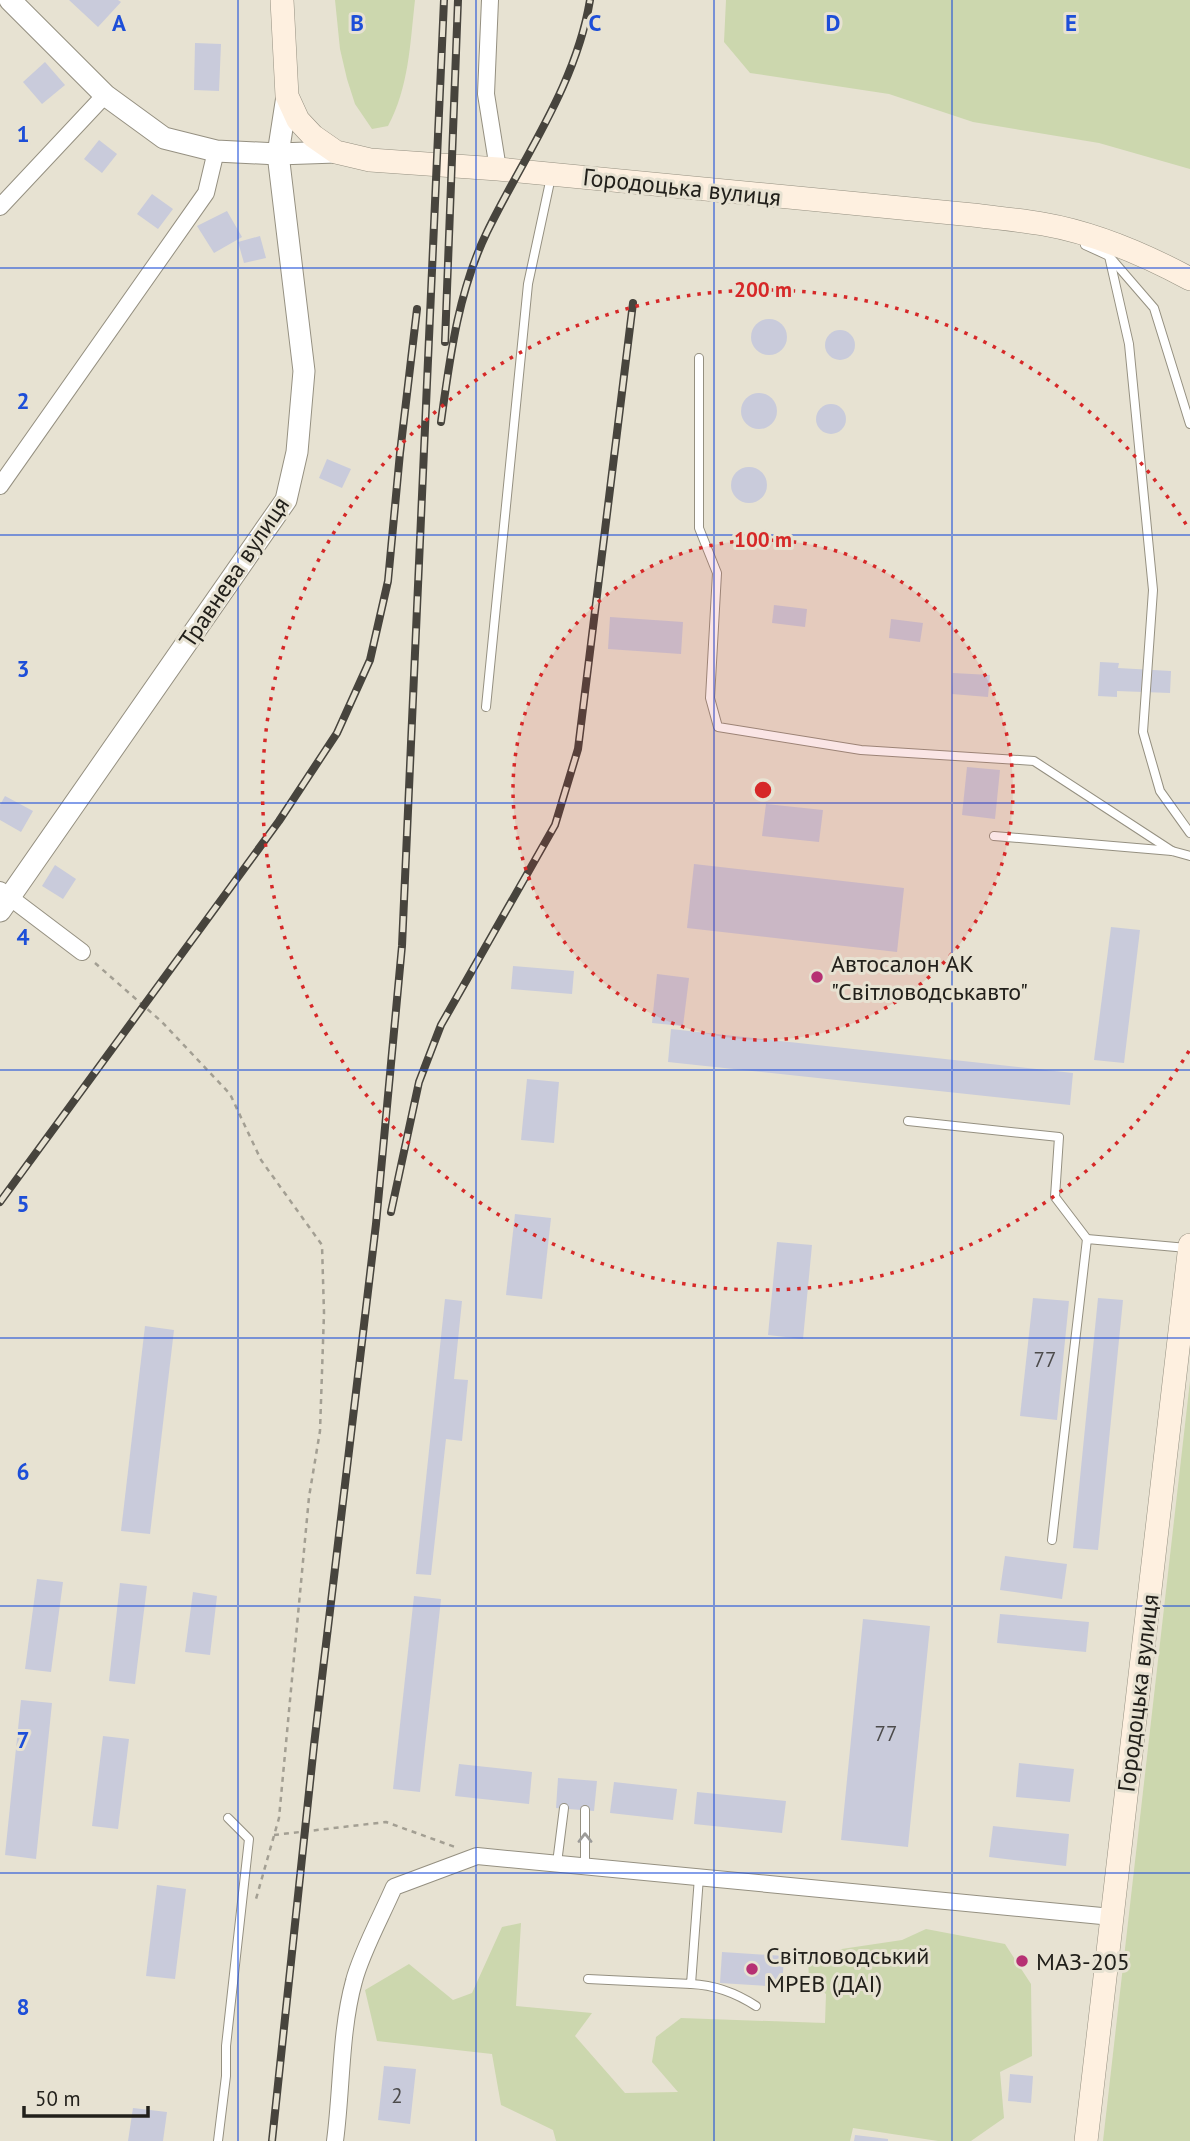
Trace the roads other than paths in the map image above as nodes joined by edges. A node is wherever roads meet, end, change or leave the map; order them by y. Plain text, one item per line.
1 (10, 0) edge
2 (282, 0) edge
3 (490, 0) edge
4 (105, 95) junction
5 (287, 96) junction
6 (216, 151) junction
7 (336, 152) junction
8 (278, 154) junction
9 (498, 169) junction
10 (552, 174) junction
11 (0, 207) edge
12 (1045, 225) junction
13 (1109, 256) junction
14 (1190, 279) edge
15 (699, 358) dead end
16 (1190, 424) edge
17 (0, 486) edge
18 (486, 707) dead end
19 (1190, 833) edge
20 (994, 836) dead end
21 (1172, 850) junction
22 (1190, 856) edge
23 (3, 899) edge
24 (82, 952) road end
25 (908, 1121) dead end
26 (1087, 1239) junction
27 (1190, 1247) edge
28 (1052, 1540) dead end
29 (564, 1808) dead end
30 (585, 1810) dead end
31 (228, 1818) dead end
32 (557, 1863) junction
33 (585, 1866) junction
34 (699, 1877) junction
35 (1112, 1917) junction
36 (588, 1979) dead end
37 (691, 1984) junction
38 (756, 2006) dead end
39 (218, 2141) edge
40 (335, 2141) edge
41 (1086, 2141) edge

1 - 4 street
2 - 5 main road, Городоцька вулиця
3 - 9 street
4 - 6 street
4 - 11 street
5 - 7 main road, Городоцька вулиця
5 - 8 street, Травнева вулиця
6 - 8 street
6 - 17 street
7 - 8 street
7 - 9 main road, Городоцька вулиця
8 - 23 street, Травнева вулиця
9 - 10 main road, Городоцька вулиця
10 - 12 main road, Городоцька вулиця
10 - 18 lane
12 - 13 lane
12 - 14 main road, Городоцька вулиця
13 - 16 lane
13 - 19 lane
15 - 21 lane
20 - 21 lane
21 - 22 lane
23 - 24 street
25 - 26 lane
26 - 27 lane
26 - 28 lane
27 - 35 main road, Городоцька вулиця
29 - 32 lane
33 -> 30 lane
31 - 39 lane
32 - 33 street
32 - 40 street
33 - 34 street
34 - 35 street
34 - 37 lane
35 - 41 main road, Городоцька вулиця
36 - 37 lane
37 - 38 lane

